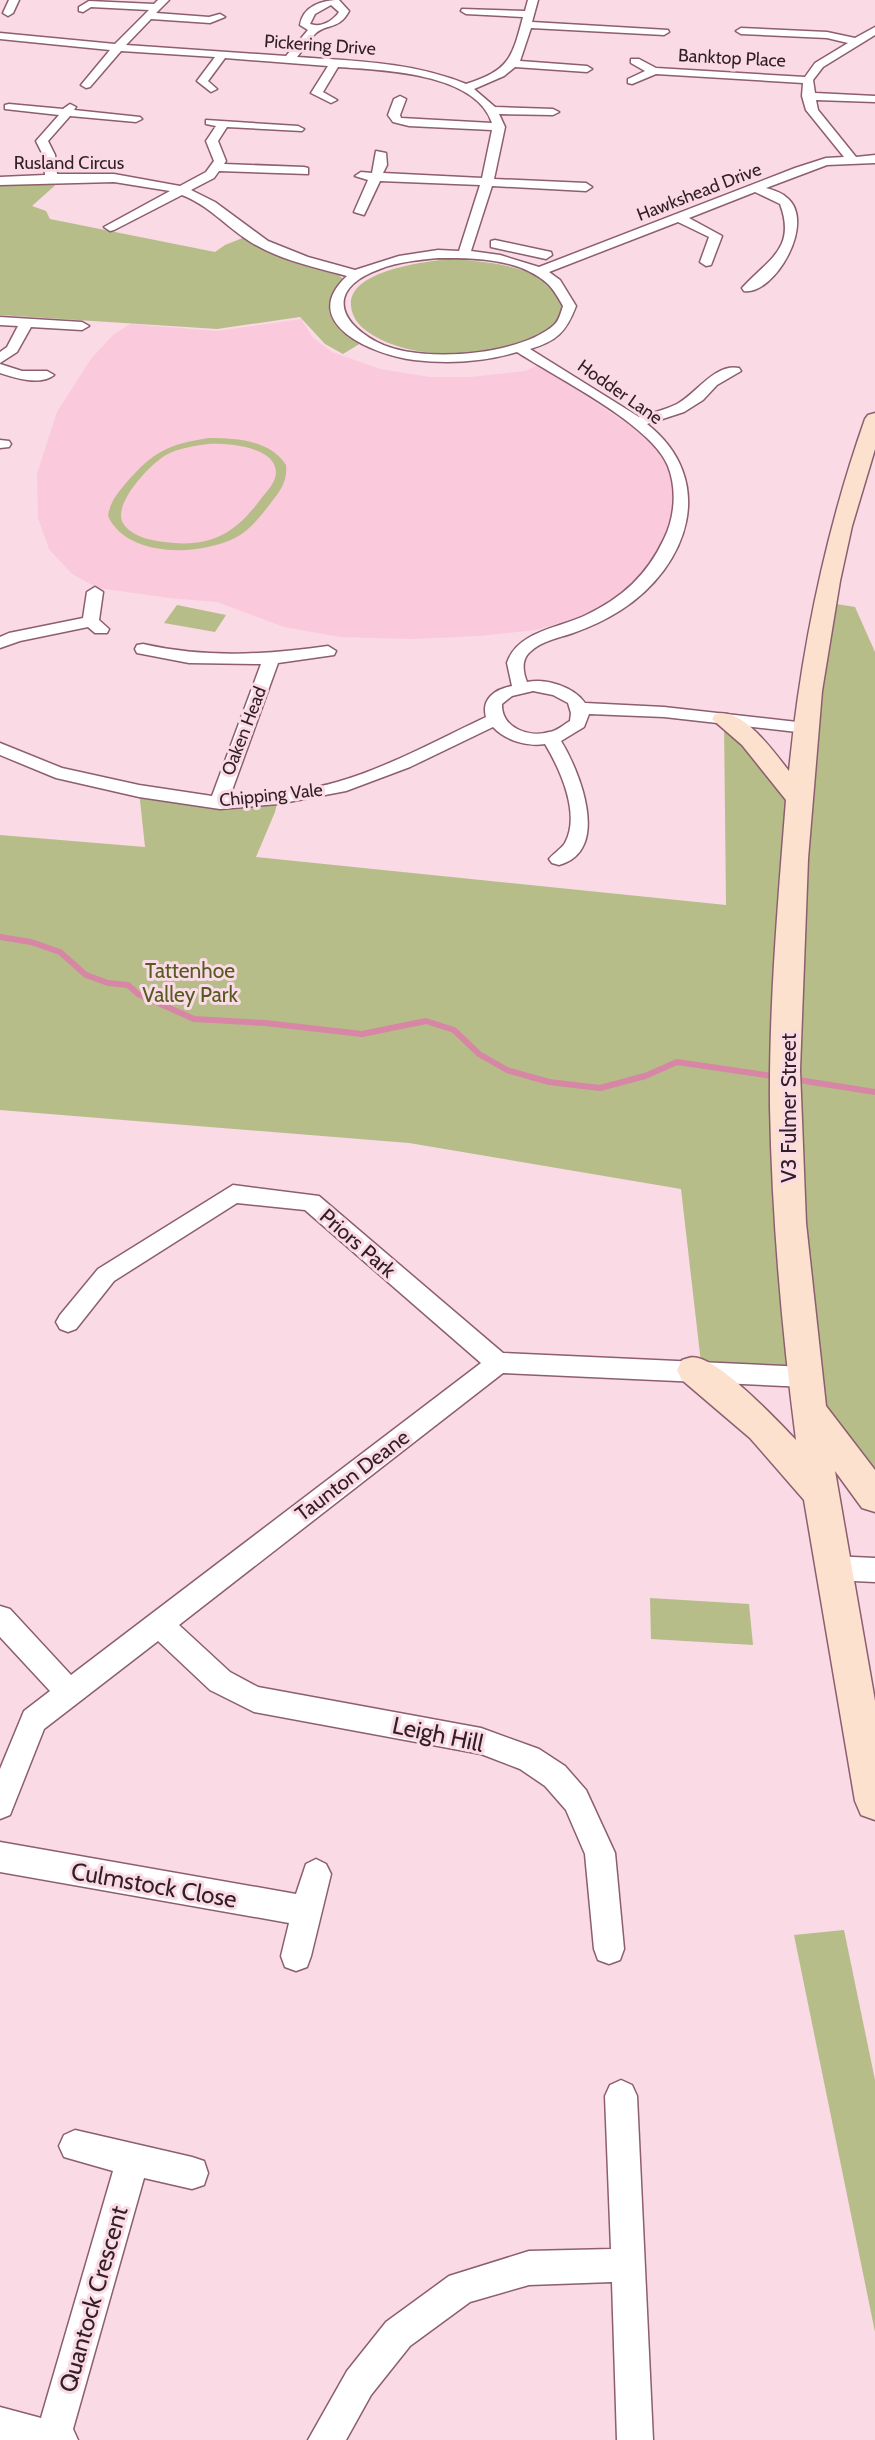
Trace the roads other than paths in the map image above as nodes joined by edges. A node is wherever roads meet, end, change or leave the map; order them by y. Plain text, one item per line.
1 (533, 0) edge
2 (333, 1) edge
3 (457, 3) dead end
4 (158, 8) edge
5 (83, 9) dead end
6 (641, 16) dead end
7 (220, 17) dead end
8 (527, 19) junction
9 (741, 19) dead end
10 (314, 29) junction
11 (640, 30) junction
12 (875, 30) edge
13 (664, 32) dead end
14 (0, 36) edge
15 (20, 40) junction
16 (855, 41) junction
17 (118, 48) junction
18 (7, 50) dead end
19 (222, 55) junction
20 (289, 60) junction
21 (635, 61) dead end
22 (335, 63) junction
23 (514, 64) junction
24 (588, 69) dead end
25 (654, 71) junction
26 (808, 79) junction
27 (632, 81) dead end
28 (71, 84) dead end
29 (86, 85) junction
30 (104, 87) dead end
31 (465, 88) junction
32 (211, 89) dead end
33 (808, 96) junction
34 (875, 99) edge
35 (331, 100) dead end
36 (401, 104) dead end
37 (9, 107) dead end
38 (69, 109) junction
39 (491, 110) junction
40 (554, 112) dead end
41 (134, 120) dead end
42 (499, 127) junction
43 (298, 129) dead end
44 (380, 152) dead end
45 (852, 159) junction
46 (875, 159) edge
47 (218, 167) junction
48 (304, 171) dead end
49 (360, 176) dead end
50 (51, 177) junction
51 (376, 177) junction
52 (0, 181) edge
53 (486, 182) junction
54 (587, 187) dead end
55 (757, 189) junction
56 (180, 190) junction
57 (360, 212) dead end
58 (679, 218) junction
59 (115, 221) dead end
60 (453, 239) dead end
61 (468, 240) junction
62 (378, 250) dead end
63 (464, 254) junction
64 (547, 255) dead end
65 (354, 261) dead end
66 (706, 262) dead end
67 (538, 272) junction
68 (357, 275) junction
69 (749, 288) dead end
70 (0, 321) edge
71 (27, 323) junction
72 (82, 326) dead end
73 (522, 349) junction
74 (0, 359) edge
75 (0, 368) edge
76 (734, 371) dead end
77 (47, 375) dead end
78 (875, 419) edge
79 (635, 423) junction
80 (95, 592) dead end
81 (0, 643) edge
82 (155, 649) dead end
83 (328, 651) dead end
84 (271, 660) junction
85 (521, 687) junction
86 (580, 708) junction
87 (724, 719) junction
88 (493, 720) junction
89 (806, 728) junction
90 (551, 738) junction
91 (0, 748) edge
92 (799, 799) junction
93 (220, 803) junction
94 (559, 859) dead end
95 (68, 1322) dead end
96 (498, 1363) junction
97 (694, 1370) junction
98 (807, 1393) junction
99 (822, 1496) junction
100 (875, 1497) edge
101 (832, 1568) junction
102 (875, 1570) edge
103 (0, 1618) edge
104 (158, 1623) junction
105 (68, 1691) junction
106 (875, 1801) edge
107 (0, 1805) edge
108 (0, 1857) edge
109 (316, 1874) dead end
110 (307, 1911) junction
111 (609, 1949) dead end
112 (296, 1956) dead end
113 (621, 2096) dead end
114 (75, 2146) dead end
115 (133, 2159) junction
116 (192, 2173) dead end
117 (627, 2265) junction
118 (0, 2425) edge
119 (55, 2439) edge
120 (326, 2440) edge
121 (635, 2440) edge

1 - 8 street
2 - 10 street
2 - 10 street
3 - 8 street
4 - 5 street
4 - 7 street
4 - 17 street
6 - 11 street
8 - 11 street
8 - 23 street
9 - 16 street
10 - 20 street
11 - 13 street
12 - 16 street
14 - 15 street, Pickering Drive
15 - 17 street, Pickering Drive
15 - 18 street
16 - 26 street
17 - 19 street, Pickering Drive
17 - 29 street
19 - 20 street, Pickering Drive
19 - 32 street
20 - 22 street, Pickering Drive
21 - 25 street, Banktop Place
22 - 31 street, Pickering Drive
22 - 35 street
23 - 24 street
23 - 31 street
25 - 26 street, Banktop Place
25 - 27 street, Banktop Place
26 - 33 street
28 - 29 street
29 - 30 street
31 - 39 street, Pickering Drive
33 - 34 street
33 - 45 street
36 - 42 street
37 - 38 street
38 - 41 street
38 - 50 street
39 - 40 street
39 - 42 street, Pickering Drive
42 - 53 street
43 - 47 street
44 - 51 street
45 - 46 street, Hawkshead Drive
45 - 55 street, Hawkshead Drive
47 - 48 street
47 - 56 street
49 - 51 street
50 - 52 street, Rusland Circus
50 - 56 street, Rusland Circus
51 - 53 street
51 - 57 street
53 - 54 street
53 - 61 street
55 - 58 street, Hawkshead Drive
55 - 69 street
56 - 59 street
56 - 68 street, Rusland Circus
58 - 66 street
58 - 67 street, Hawkshead Drive
60 - 61 street
61 - 63 street
61 - 64 street
62 - 65 street
63 - 67 street
63 - 68 street
67 - 73 street
68 - 73 street
70 - 71 street
71 - 72 street
71 - 74 street
73 - 79 street, Hodder Lane
75 - 77 street
76 - 79 street
78 - 89 street, V3 Fulmer Street
79 - 85 street, Hodder Lane
80 - 81 street
82 - 84 street, Oaken Head
83 - 84 street, Oaken Head
84 - 93 street, Oaken Head
85 - 86 street
85 - 88 street
86 - 87 street
86 - 90 street
87 - 89 street
87 - 92 street
88 - 90 street
88 - 93 street, Chipping Vale
89 - 92 street, V3 Fulmer Street
90 - 94 street
91 - 93 street, Chipping Vale
92 - 98 street, V3 Fulmer Street
95 - 96 street, Priors Park
96 - 97 street
96 - 104 street, Taunton Deane
97 - 98 street
97 - 99 street
98 - 99 street, V3 Fulmer Street
98 - 100 street
99 - 101 street, V3 Fulmer Street
101 - 102 street
101 - 106 street, V3 Fulmer Street
103 - 105 street
104 - 105 street, Taunton Deane
104 - 111 street, Leigh Hill
105 - 107 street, Taunton Deane
108 - 110 street, Culmstock Close
109 - 110 street
110 - 112 street
113 - 117 street
114 - 115 street
115 - 116 street
115 - 119 street, Quantock Crescent
117 - 120 street
117 - 121 street
118 - 119 street, Quantock Crescent

